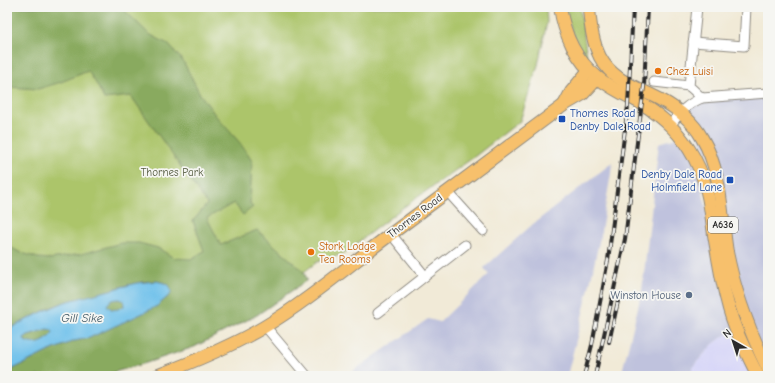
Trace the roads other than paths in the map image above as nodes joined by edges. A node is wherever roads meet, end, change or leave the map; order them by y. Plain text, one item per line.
1 (560, 7) edge
2 (589, 7) edge
3 (697, 7) edge
4 (746, 7) edge
5 (693, 42) junction
6 (597, 71) junction
7 (654, 82) dead end
8 (689, 86) junction
9 (768, 93) edge
10 (702, 98) junction
11 (680, 112) junction
12 (670, 126) junction
13 (704, 180) junction
14 (448, 191) junction
15 (482, 232) dead end
16 (391, 234) junction
17 (465, 244) dead end
18 (425, 276) junction
19 (378, 313) dead end
20 (265, 326) junction
21 (768, 369) edge
22 (156, 376) edge
23 (308, 376) edge
24 (758, 376) edge

1 - 6 main road, A636
2 - 6 main road, A636
3 - 5 street
4 - 5 street
5 - 8 street
6 - 11 main road, A636
6 - 12 main road, A636
6 - 14 main road, Thornes Road
7 - 8 street
8 - 10 street
9 - 10 street
10 - 11 street
11 - 12 street
11 - 13 main road, A636
11 - 21 main road, A636
12 - 13 main road, A636
13 - 24 main road, A636
14 - 15 street
14 - 16 main road, Thornes Road
16 - 18 street
16 - 20 main road, Thornes Road
17 - 18 street
18 - 19 street
20 - 22 main road, Thornes Road
20 - 23 street

